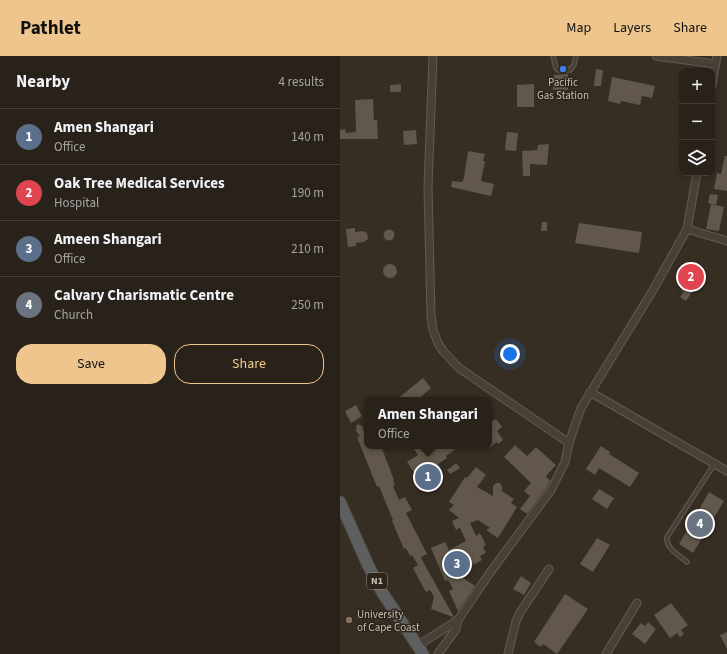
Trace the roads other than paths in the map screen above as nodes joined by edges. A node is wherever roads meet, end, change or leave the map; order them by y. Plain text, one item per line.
1 (432, 56) edge
2 (553, 56) edge
3 (576, 56) edge
4 (656, 56) edge
5 (717, 56) edge
6 (716, 64) junction
7 (715, 69) edge
8 (696, 176) edge
9 (687, 229) junction
10 (727, 241) edge
11 (590, 392) junction
12 (569, 443) junction
13 (714, 463) junction
14 (727, 471) edge
15 (340, 502) edge
16 (687, 562) dead end
17 (549, 568) dead end
18 (637, 603) dead end
19 (458, 620) junction
20 (420, 650) edge
21 (438, 654) edge
22 (508, 654) edge
23 (606, 654) edge

1 - 12 street
2 - 3 lane
4 - 6 street
5 - 6 street
6 - 7 street
8 - 9 street
9 - 10 street
9 - 11 street
11 - 12 street
11 - 13 street
12 - 19 street
13 - 14 street
13 - 16 lane
15 - 20 highway, N1
17 - 22 street
18 - 23 street
19 - 20 street
19 - 21 street

